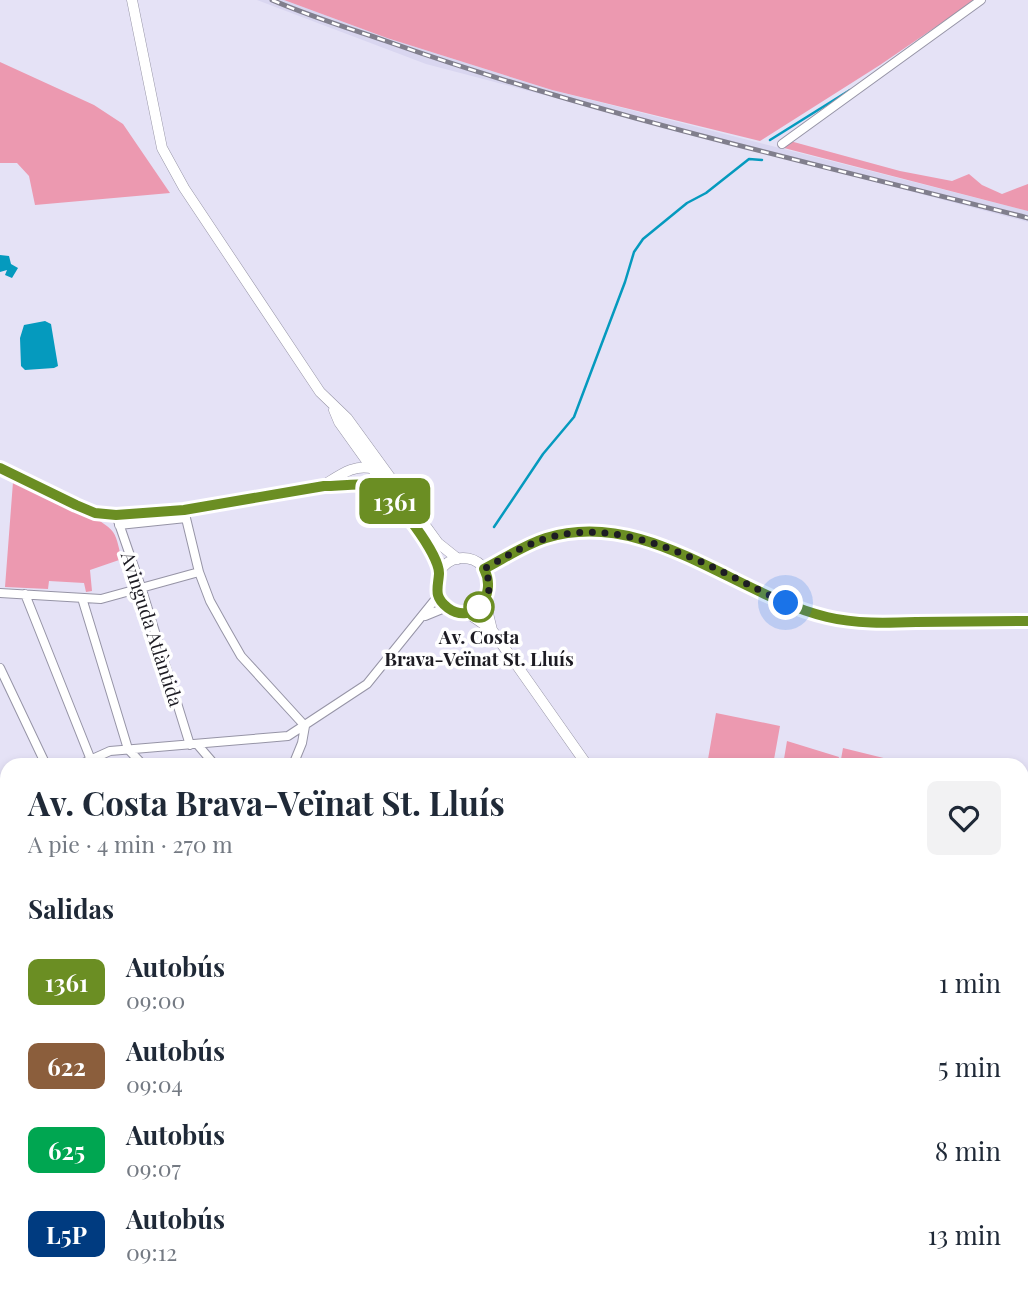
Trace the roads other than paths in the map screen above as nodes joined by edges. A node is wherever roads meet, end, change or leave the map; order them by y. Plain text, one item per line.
1 (132, 0) edge
2 (981, 0) edge
3 (782, 144) dead end
4 (332, 406) junction
5 (349, 422) junction
6 (352, 440) junction
7 (371, 467) junction
8 (0, 468) edge
9 (347, 472) junction
10 (363, 484) junction
11 (324, 486) junction
12 (393, 499) junction
13 (406, 501) junction
14 (185, 514) junction
15 (117, 520) junction
16 (457, 559) junction
17 (484, 569) junction
18 (199, 572) junction
19 (439, 572) junction
20 (142, 590) junction
21 (0, 593) edge
22 (24, 594) junction
23 (438, 596) junction
24 (82, 598) junction
25 (485, 601) junction
26 (447, 607) junction
27 (466, 612) junction
28 (422, 617) junction
29 (1028, 621) edge
30 (492, 630) junction
31 (0, 668) edge
32 (9, 687) junction
33 (0, 692) edge
34 (305, 726) junction
35 (193, 744) junction
36 (128, 749) junction
37 (43, 758) edge
38 (90, 758) edge
39 (97, 758) edge
40 (136, 758) edge
41 (208, 758) edge
42 (296, 758) edge
43 (582, 758) edge

1 - 4 street
2 - 3 street
4 - 5 street
4 - 6 street
5 - 7 street
5 - 13 street
6 - 7 street
6 - 9 street
7 - 9 street
7 - 10 street
7 - 12 street
7 - 13 street
8 - 15 street
9 - 11 street
10 - 11 street
10 - 12 street
11 - 14 street
12 - 19 street
13 - 16 street
14 - 15 street
14 - 18 street
15 - 20 street, Avinguda Atlàntida
16 - 17 street
16 - 19 street
17 - 25 street
17 - 29 street
18 - 20 street
18 - 34 street
19 - 23 street
20 - 24 street
20 - 35 street, Avinguda Atlàntida
21 - 22 street
22 - 24 street
22 - 38 street
23 - 26 street
23 - 28 street
24 - 36 street
25 - 27 street
25 - 30 street
26 - 27 street
26 - 28 street
27 - 30 street
28 - 34 street
30 - 43 street
31 - 32 street
32 - 33 street
32 - 37 street
34 - 35 street
34 - 42 street
35 - 36 street
35 - 41 street
36 - 39 street
36 - 40 street

